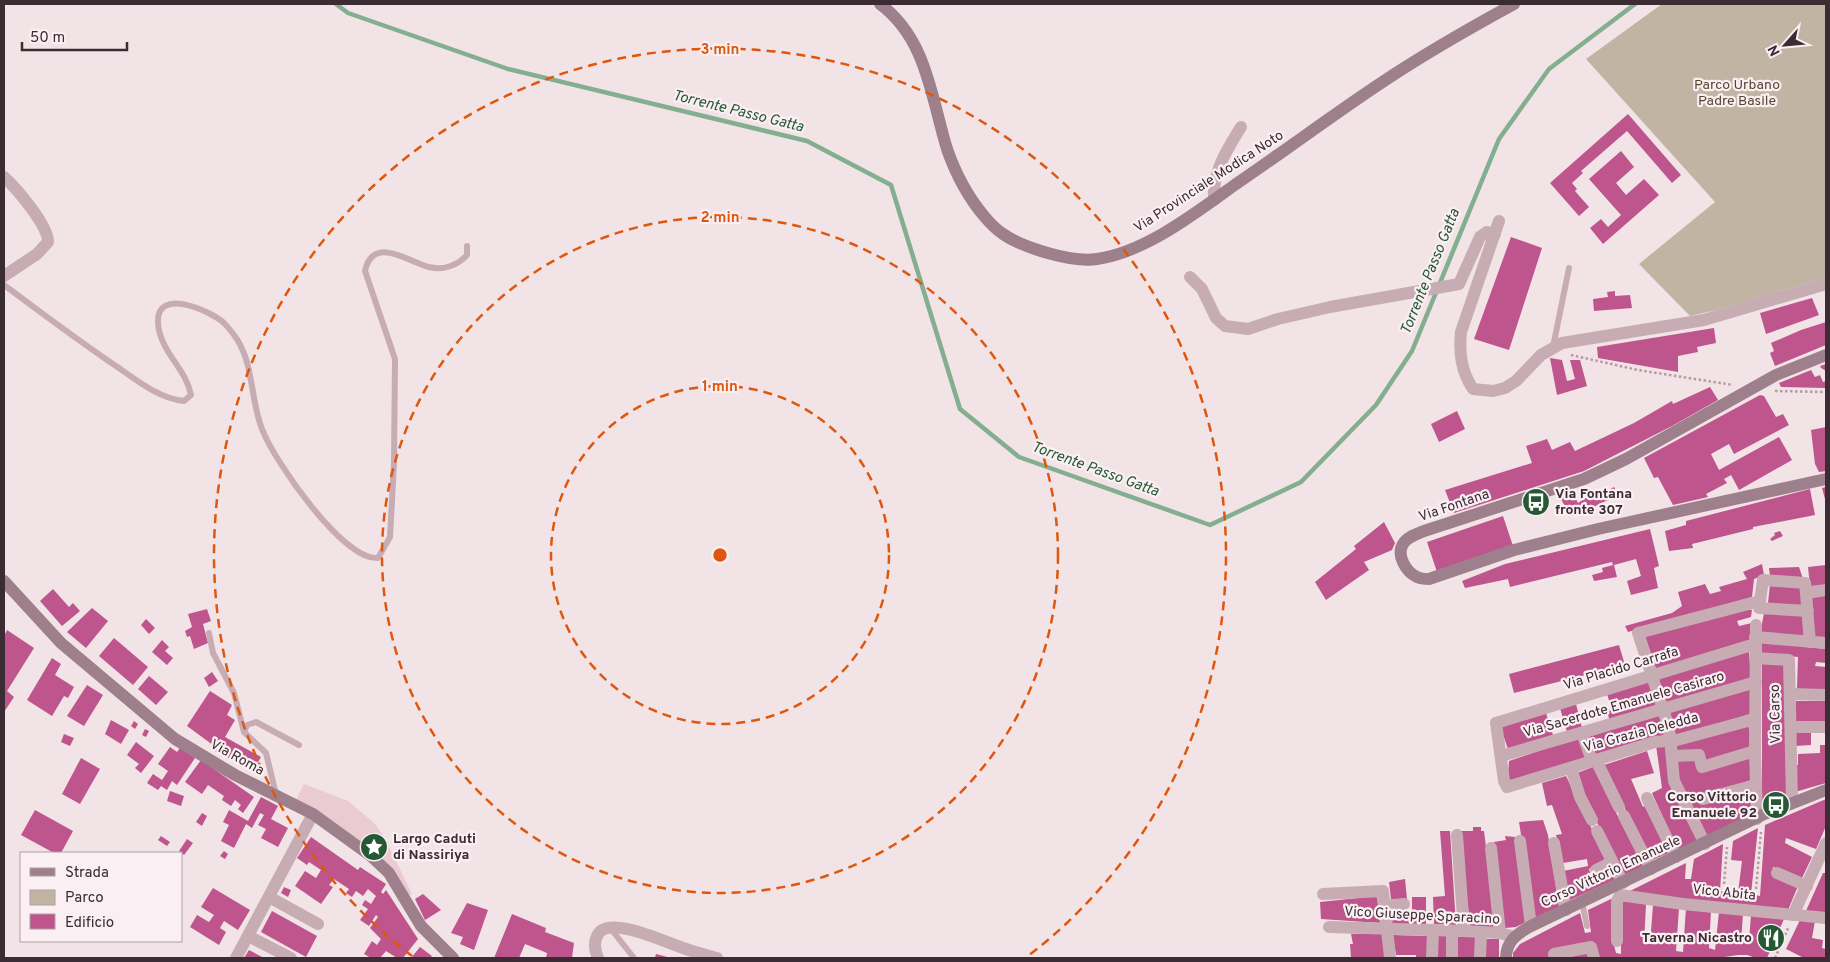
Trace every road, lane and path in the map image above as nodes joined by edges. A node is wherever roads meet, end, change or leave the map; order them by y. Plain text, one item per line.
1 (880, 4) edge
2 (1514, 4) edge
3 (1241, 127) dead end
4 (4, 177) edge
5 (1214, 200) junction
6 (1499, 221) dead end
7 (1495, 234) junction
8 (467, 246) dead end
9 (1569, 268) dead end
10 (4, 276) edge
11 (1190, 278) dead end
12 (1826, 284) edge
13 (4, 285) edge
14 (1558, 345) junction
15 (1826, 355) edge
16 (1757, 385) junction
17 (1745, 391) junction
18 (1826, 392) edge
19 (1826, 479) edge
20 (4, 581) edge
21 (1826, 590) edge
22 (1806, 593) junction
23 (1759, 604) junction
24 (1808, 611) junction
25 (209, 633) dead end
26 (1755, 635) junction
27 (1810, 642) junction
28 (1826, 643) edge
29 (1755, 658) junction
30 (1652, 675) junction
31 (1756, 682) junction
32 (1790, 694) junction
33 (1826, 694) edge
34 (1663, 709) junction
35 (1755, 719) junction
36 (1792, 727) junction
37 (1824, 727) dead end
38 (244, 732) junction
39 (1582, 733) junction
40 (1671, 741) junction
41 (299, 745) dead end
42 (1755, 751) junction
43 (1501, 756) junction
44 (1672, 756) junction
45 (1594, 761) junction
46 (1571, 768) junction
47 (1756, 785) junction
48 (1826, 790) edge
49 (277, 796) junction
50 (1647, 798) dead end
51 (1703, 799) dead end
52 (1792, 802) junction
53 (313, 814) junction
54 (1759, 817) junction
55 (1728, 832) junction
56 (1456, 835) dead end
57 (1520, 841) dead end
58 (1554, 843) dead end
59 (1704, 844) junction
60 (1826, 844) edge
61 (1491, 848) dead end
62 (1676, 857) junction
63 (1612, 862) junction
64 (1821, 868) edge
65 (1596, 870) dead end
66 (1651, 870) junction
67 (1777, 873) dead end
68 (1724, 884) dead end
69 (1807, 886) junction
70 (1619, 888) junction
71 (1756, 889) dead end
72 (1324, 894) dead end
73 (269, 897) junction
74 (1582, 902) junction
75 (1404, 904) dead end
76 (1384, 906) junction
77 (1566, 910) junction
78 (1793, 915) junction
79 (1826, 918) edge
80 (318, 924) dead end
81 (1531, 926) junction
82 (1587, 926) dead end
83 (1329, 927) dead end
84 (611, 928) junction
85 (1387, 929) junction
86 (1433, 930) junction
87 (1458, 931) junction
88 (1481, 932) junction
89 (1500, 933) junction
90 (248, 936) junction
91 (1514, 937) junction
92 (1617, 941) dead end
93 (1452, 957) edge
94 (236, 958) edge
95 (291, 958) edge
96 (453, 958) edge
97 (598, 958) edge
98 (634, 958) edge
99 (717, 958) edge
100 (1390, 958) edge
101 (1432, 958) edge
102 (1480, 958) edge
103 (1506, 958) edge
104 (1554, 958) edge
105 (1594, 958) edge
106 (1774, 958) edge

1 - 5 street, Via Provinciale Modica Noto
2 - 5 street, Via Provinciale Modica Noto
3 - 5 street
4 - 10 street
6 - 7 street
7 - 11 street
7 - 14 street
8 - 13 lane
9 - 14 lane
12 - 14 street
14 - 17 path
15 - 16 street, Via Fontana
16 - 17 street, Via Fontana
16 - 18 path
17 - 19 street, Via Fontana
20 - 49 street, Via Roma
21 - 22 street
22 - 23 street
22 - 24 street
23 - 24 street
23 - 30 street
24 - 27 street
25 - 38 lane
26 - 27 street
26 - 29 street
26 - 30 street, Via Placido Carrafa
27 - 28 street
29 - 31 street
29 - 32 street, Via Carso
30 - 34 street
30 - 43 street, Via Placido Carrafa
31 - 34 street, Via Sacerdote Emanuele Casiraro
31 - 35 street
32 - 33 street
32 - 36 street, Via Carso
34 - 39 street, Via Sacerdote Emanuele Casiraro
34 - 40 street
35 - 40 street, Via Grazia Deledda
35 - 42 street
36 - 37 street
36 - 52 street, Via Carso
38 - 41 lane
38 - 49 lane
39 - 43 street, Via Sacerdote Emanuele Casiraro
39 - 45 street
40 - 44 street
40 - 45 street, Via Grazia Deledda
42 - 44 street
42 - 47 street
43 - 46 street, Via Grazia Deledda
44 - 59 street
45 - 46 street, Via Grazia Deledda
45 - 66 street
46 - 63 street
47 - 51 street
47 - 54 street
48 - 52 street, Corso Vittorio Emanuele
49 - 53 street, Via Roma
50 - 62 street
52 - 54 street, Corso Vittorio Emanuele
53 - 73 street
53 - 96 street, Via Roma
54 - 55 street, Corso Vittorio Emanuele
54 - 71 path
55 - 59 street, Corso Vittorio Emanuele
55 - 68 path
56 - 87 street
57 - 81 street
58 - 77 street
59 - 62 street, Corso Vittorio Emanuele
60 - 64 street
61 - 89 street
62 - 66 street, Corso Vittorio Emanuele
63 - 65 street
63 - 70 street
64 - 69 street
66 - 70 street, Corso Vittorio Emanuele
67 - 69 street
69 - 78 street
70 - 74 street, Corso Vittorio Emanuele
70 - 78 street, Vico Abita
70 - 92 street
72 - 76 street
73 - 80 street
73 - 90 street
74 - 77 street, Corso Vittorio Emanuele
74 - 82 lane
75 - 76 street
76 - 85 street
77 - 81 street, Corso Vittorio Emanuele
78 - 79 street, Vico Abita
78 - 106 path
81 - 91 street, Corso Vittorio Emanuele
83 - 85 street, Vico Giuseppe Sparacino
84 - 97 street
84 - 98 lane
84 - 99 street
85 - 86 street, Vico Giuseppe Sparacino
85 - 100 street
86 - 87 street, Vico Giuseppe Sparacino
86 - 101 street
87 - 88 street, Vico Giuseppe Sparacino
87 - 93 street
88 - 89 street, Vico Giuseppe Sparacino
88 - 102 street
89 - 91 street, Vico Giuseppe Sparacino
90 - 94 street
90 - 95 street
91 - 103 street
104 - 105 street

